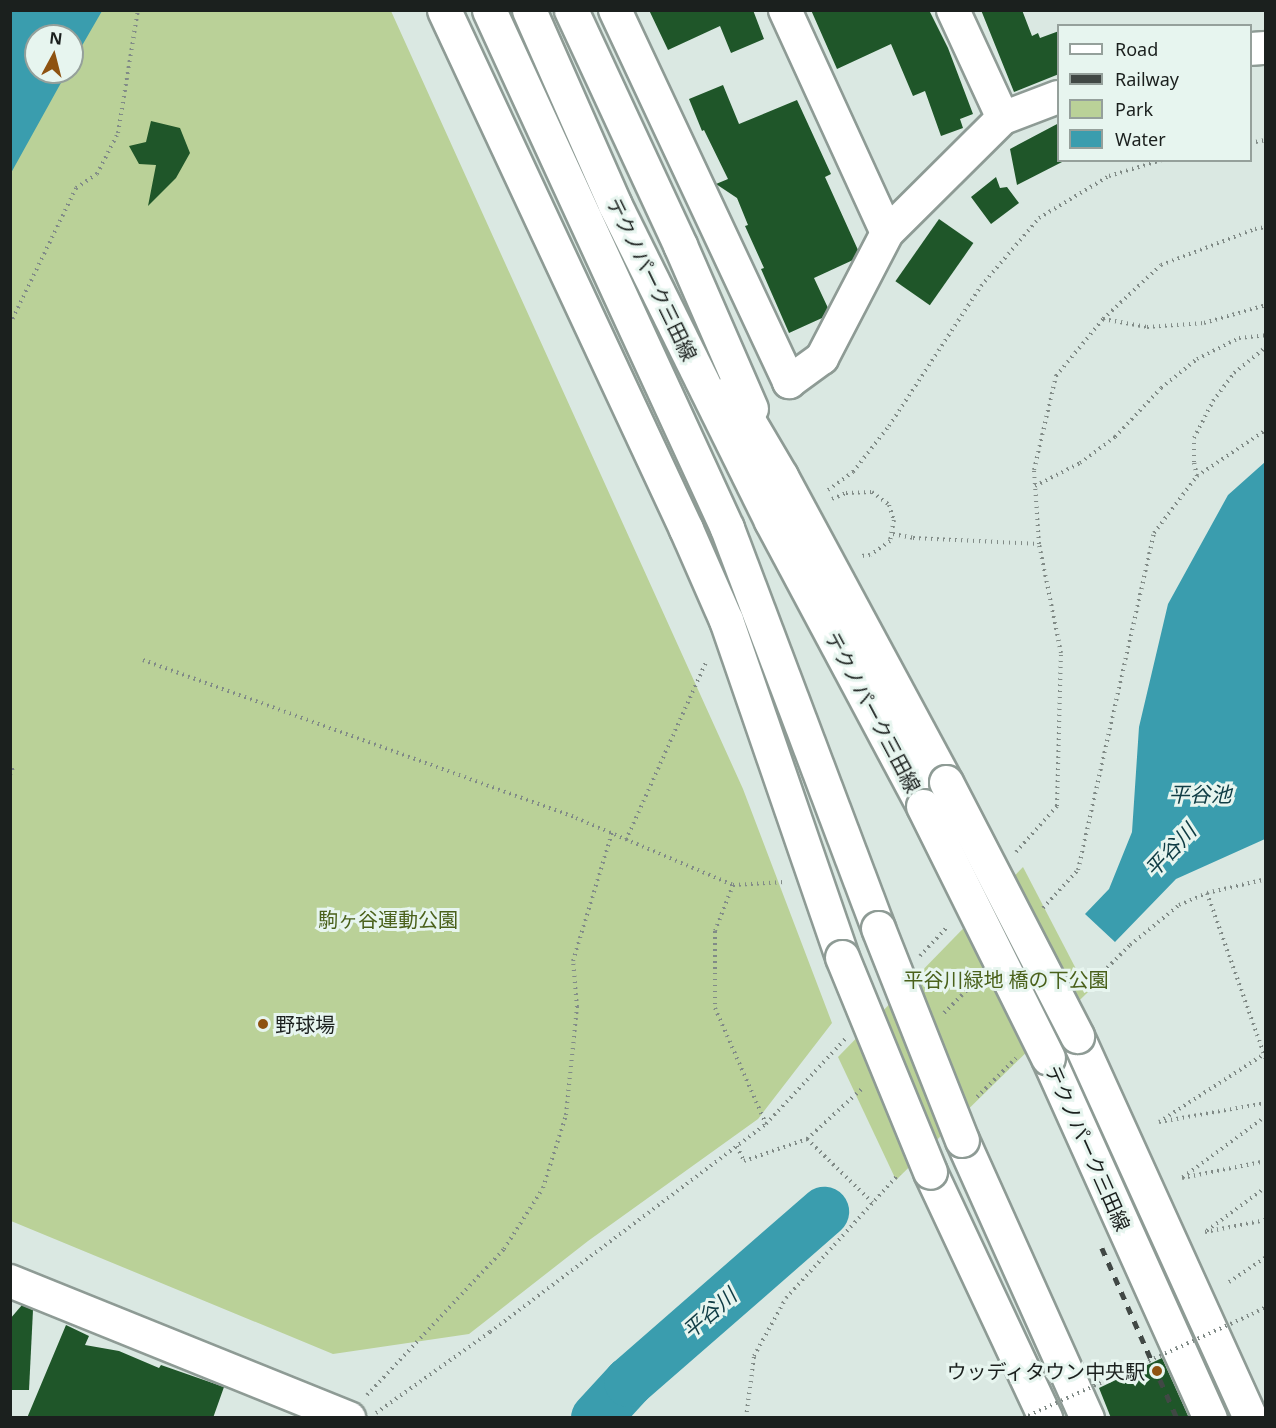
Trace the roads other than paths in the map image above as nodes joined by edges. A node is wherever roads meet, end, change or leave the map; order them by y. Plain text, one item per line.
1 (444, 10) edge
2 (489, 10) edge
3 (529, 10) edge
4 (572, 10) edge
5 (615, 10) edge
6 (785, 10) edge
7 (953, 10) edge
8 (1057, 98) edge
9 (1003, 118) junction
10 (615, 205) junction
11 (588, 224) junction
12 (887, 233) junction
13 (781, 476) junction
14 (686, 529) junction
15 (10, 1281) edge
16 (354, 1410) edge
17 (1045, 1418) edge
18 (1087, 1418) edge
19 (1210, 1418) edge
20 (1250, 1418) edge

1 - 14 main road
2 - 11 main road, テクノパーク三田線
3 - 10 main road, テクノパーク三田線
4 - 13 main road
5 - 12 street
6 - 12 street
7 - 9 street
8 - 9 street
9 - 12 street
10 - 13 main road
10 - 19 main road, テクノパーク三田線, bridge
11 - 14 main road
11 - 18 main road, テクノパーク三田線, bridge
13 - 20 main road, bridge
14 - 17 main road, bridge
15 - 16 street

